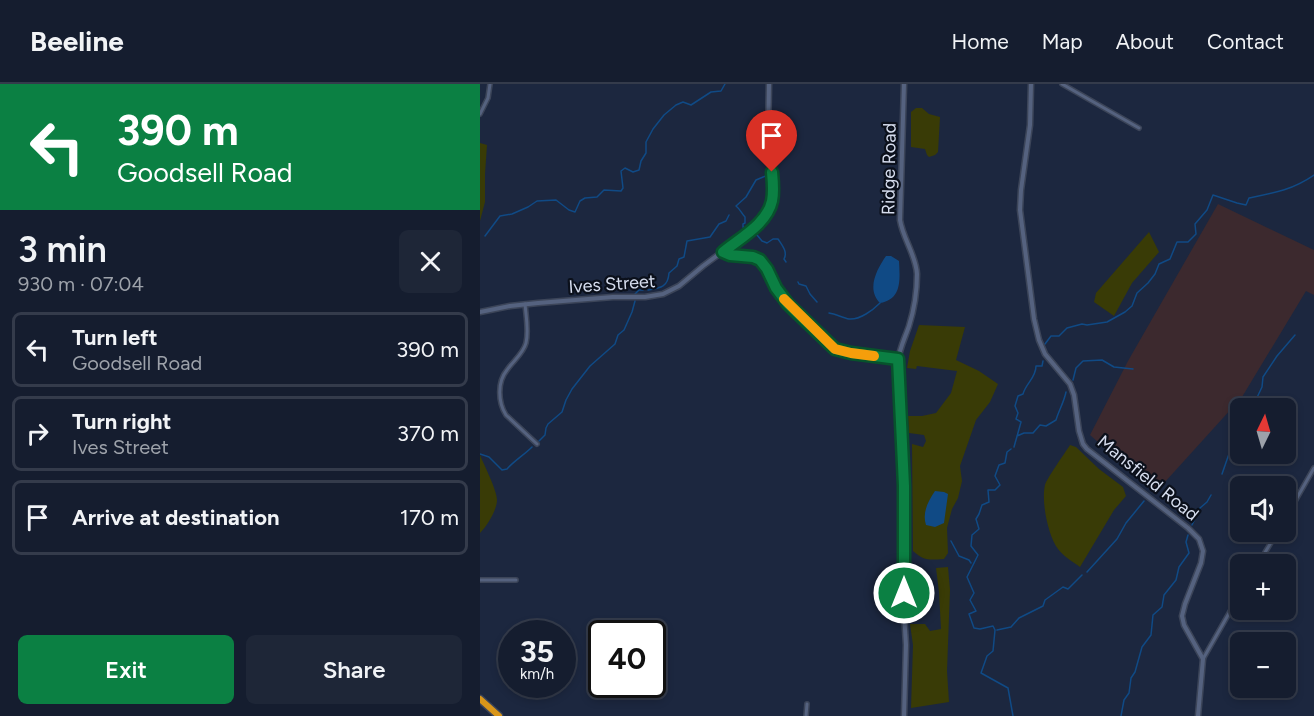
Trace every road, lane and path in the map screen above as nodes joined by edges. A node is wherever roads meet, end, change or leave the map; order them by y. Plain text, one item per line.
1 (490, 84) edge
2 (769, 84) edge
3 (904, 84) edge
4 (1031, 84) edge
5 (1062, 84) edge
6 (480, 114) edge
7 (1139, 128) dead end
8 (723, 252) junction
9 (525, 304) junction
10 (480, 312) edge
11 (898, 359) junction
12 (537, 444) dead end
13 (1314, 468) edge
14 (1296, 500) edge
15 (480, 580) edge
16 (516, 580) dead end
17 (1230, 612) edge
18 (1203, 660) junction
19 (480, 699) edge
20 (807, 704) dead end
21 (499, 716) edge
22 (806, 716) edge
23 (904, 716) edge
24 (1198, 716) edge

1 - 6 street
2 - 8 street, Ives Street
3 - 11 street, Ridge Road
4 - 18 street, Mansfield Road
5 - 7 street
8 - 9 street, Ives Street
8 - 11 street
9 - 10 street, Ives Street
9 - 12 street
11 - 23 street, Ridge Road
13 - 14 street
15 - 16 street
17 - 18 street
18 - 24 street
19 - 21 highway
20 - 22 street

